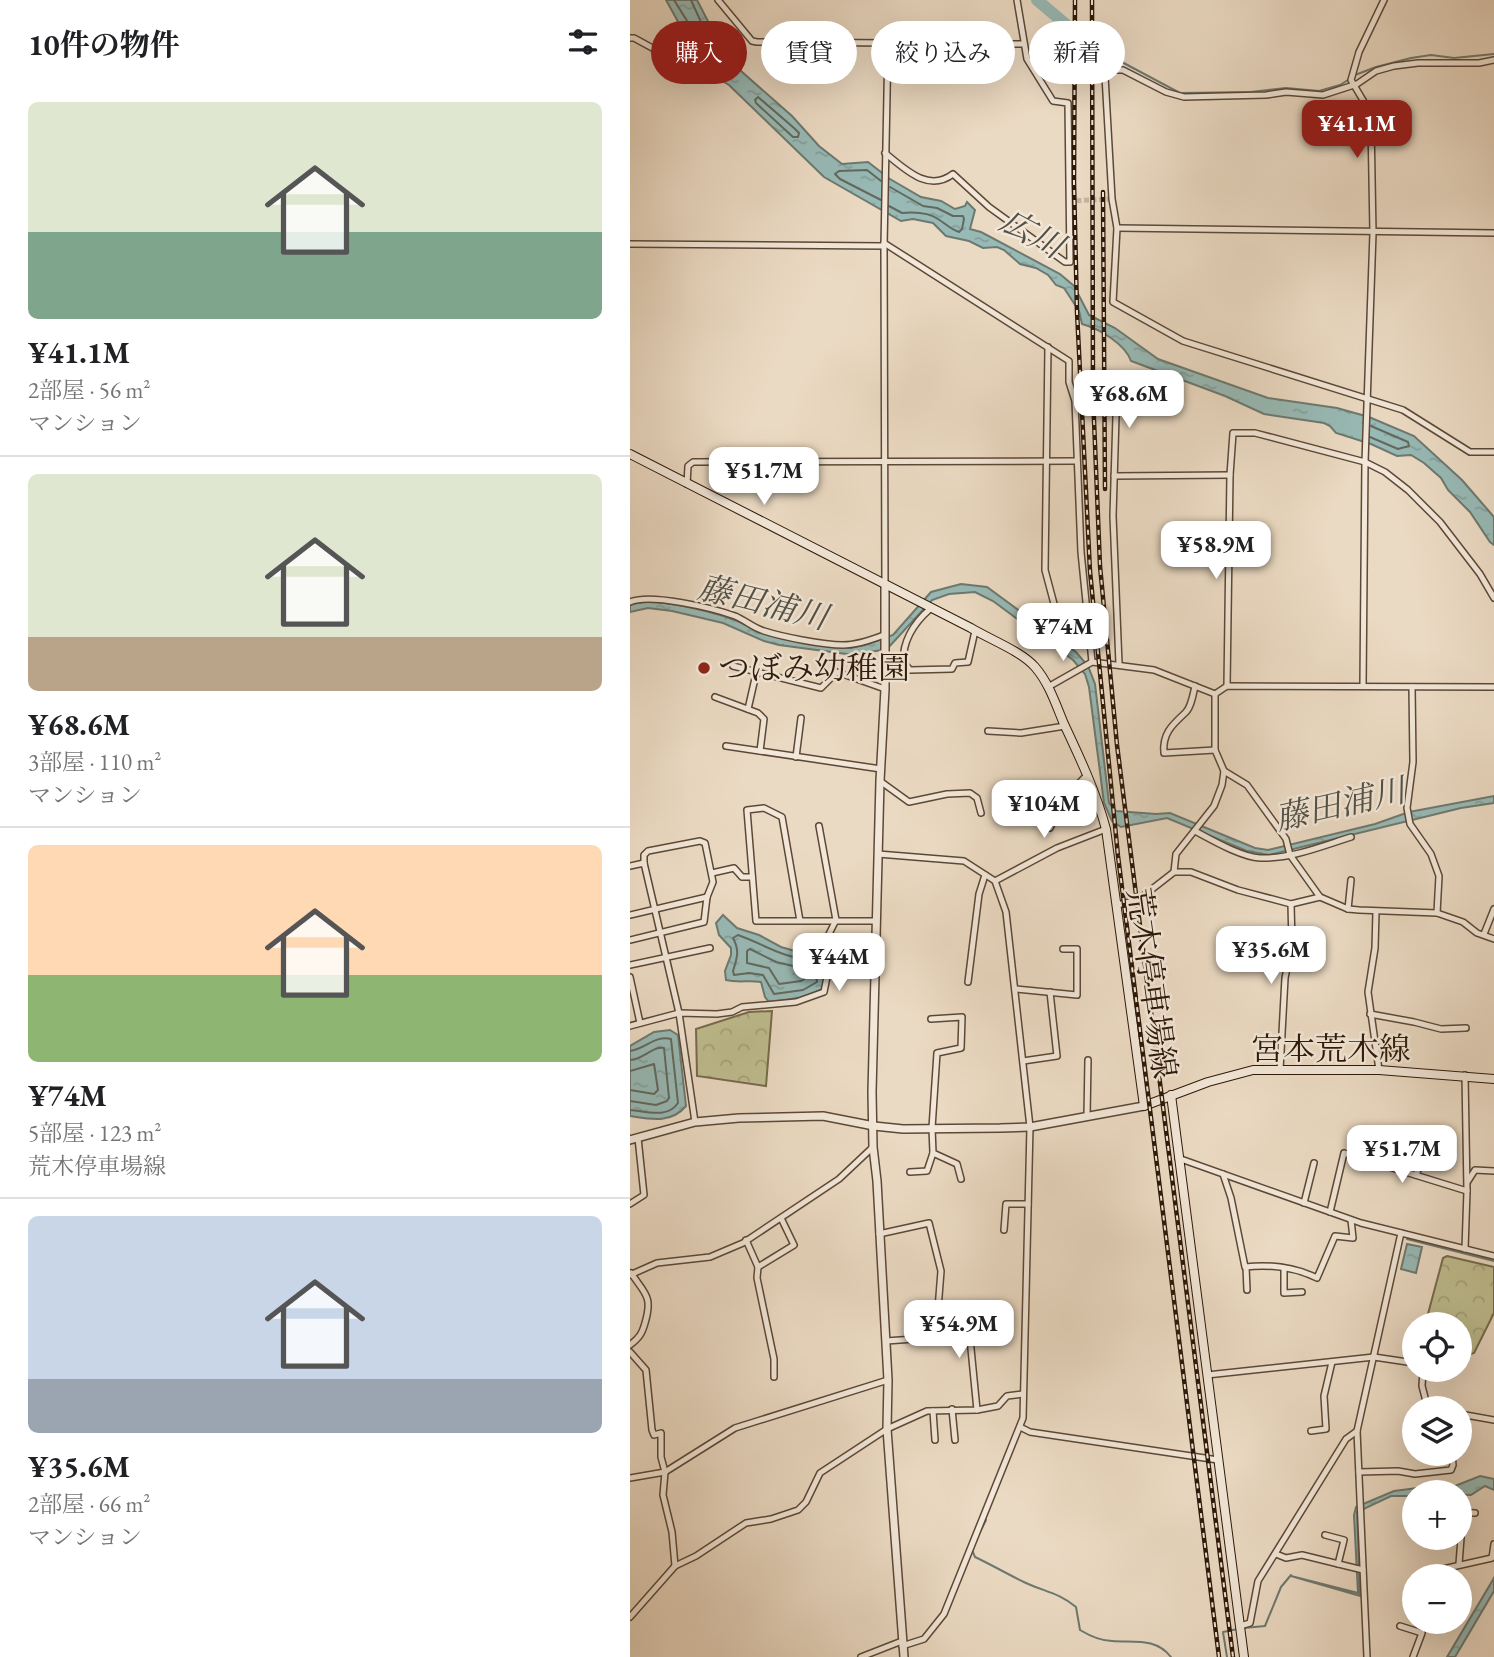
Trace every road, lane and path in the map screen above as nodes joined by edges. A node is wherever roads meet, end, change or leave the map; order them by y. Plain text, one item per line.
1 (718, 0) edge
2 (1017, 0) edge
3 (1384, 0) edge
4 (630, 38) edge
5 (871, 43) edge
6 (1015, 44) edge
7 (1023, 44) junction
8 (651, 48) edge
9 (1494, 60) edge
10 (887, 84) edge
11 (1353, 85) junction
12 (885, 153) junction
13 (1117, 228) junction
14 (1373, 233) junction
15 (1494, 233) edge
16 (884, 243) junction
17 (630, 244) edge
18 (1048, 347) junction
19 (1117, 383) dead end
20 (1367, 397) junction
21 (1494, 452) edge
22 (630, 454) edge
23 (1365, 459) junction
24 (885, 461) junction
25 (1046, 461) junction
26 (1076, 461) junction
27 (1114, 475) junction
28 (1230, 475) junction
29 (687, 484) junction
30 (885, 585) junction
31 (1494, 598) edge
32 (630, 602) edge
33 (930, 609) junction
34 (975, 631) junction
35 (1062, 634) dead end
36 (884, 635) junction
37 (903, 662) junction
38 (1092, 662) junction
39 (1119, 664) junction
40 (733, 666) dead end
41 (756, 674) junction
42 (885, 675) junction
43 (1195, 686) junction
44 (1363, 686) junction
45 (1048, 687) junction
46 (1227, 687) junction
47 (1412, 687) junction
48 (1494, 687) edge
49 (885, 689) junction
50 (1215, 694) junction
51 (715, 697) dead end
52 (748, 709) junction
53 (802, 718) dead end
54 (1065, 726) junction
55 (988, 731) dead end
56 (726, 746) dead end
57 (1215, 750) junction
58 (760, 751) junction
59 (796, 757) junction
60 (881, 769) junction
61 (1224, 771) junction
62 (1087, 775) junction
63 (880, 780) junction
64 (981, 813) dead end
65 (819, 826) dead end
66 (1051, 828) dead end
67 (1106, 829) junction
68 (1195, 831) junction
69 (1351, 837) dead end
70 (878, 854) junction
71 (1290, 855) junction
72 (644, 863) junction
73 (630, 866) edge
74 (1174, 872) junction
75 (712, 873) junction
76 (985, 875) junction
77 (752, 877) junction
78 (1351, 880) dead end
79 (995, 881) junction
80 (707, 897) junction
81 (1320, 897) junction
82 (1291, 904) junction
83 (1116, 905) junction
84 (656, 909) junction
85 (1348, 909) junction
86 (1494, 909) edge
87 (1376, 912) junction
88 (1437, 914) junction
89 (630, 915) edge
90 (836, 920) junction
91 (800, 921) junction
92 (876, 921) junction
93 (661, 932) junction
94 (1484, 934) junction
95 (1494, 939) edge
96 (630, 940) edge
97 (710, 948) dead end
98 (1063, 949) dead end
99 (667, 957) junction
100 (630, 965) edge
101 (630, 976) edge
102 (968, 982) dead end
103 (1015, 989) junction
104 (1050, 992) junction
105 (680, 1013) junction
106 (1370, 1014) junction
107 (931, 1019) dead end
108 (640, 1023) junction
109 (630, 1026) edge
110 (1466, 1028) dead end
111 (1088, 1060) dead end
112 (1023, 1062) junction
113 (1280, 1070) junction
114 (1379, 1070) junction
115 (1465, 1075) junction
116 (1494, 1079) edge
117 (1171, 1095) junction
118 (1144, 1106) junction
119 (1087, 1116) junction
120 (695, 1122) junction
121 (874, 1126) junction
122 (1030, 1127) junction
123 (932, 1128) junction
124 (634, 1139) edge
125 (873, 1147) junction
126 (1424, 1152) dead end
127 (933, 1153) junction
128 (1178, 1158) junction
129 (1314, 1163) dead end
130 (1494, 1171) edge
131 (910, 1172) dead end
132 (1223, 1174) junction
133 (1416, 1175) junction
134 (961, 1179) dead end
135 (1467, 1183) junction
136 (1467, 1191) junction
137 (1028, 1203) junction
138 (1304, 1203) junction
139 (630, 1204) edge
140 (1329, 1212) junction
141 (781, 1218) junction
142 (1351, 1220) junction
143 (1004, 1230) dead end
144 (1401, 1233) junction
145 (879, 1234) junction
146 (746, 1240) junction
147 (1465, 1249) junction
148 (1494, 1256) edge
149 (1246, 1266) junction
150 (758, 1267) junction
151 (1284, 1268) junction
152 (631, 1274) edge
153 (1247, 1290) dead end
154 (1303, 1292) dead end
155 (967, 1308) dead end
156 (886, 1341) junction
157 (630, 1345) edge
158 (630, 1352) edge
159 (1374, 1357) junction
160 (1402, 1361) edge
161 (1332, 1362) junction
162 (1207, 1375) junction
163 (774, 1377) dead end
164 (888, 1380) junction
165 (1023, 1394) junction
166 (952, 1409) junction
167 (977, 1410) junction
168 (933, 1411) junction
169 (1472, 1416) edge
170 (1494, 1420) edge
171 (1020, 1427) junction
172 (887, 1430) junction
173 (1311, 1431) dead end
174 (1357, 1432) junction
175 (935, 1440) dead end
176 (956, 1440) dead end
177 (1218, 1460) junction
178 (1453, 1466) edge
179 (665, 1472) junction
180 (1359, 1472) junction
181 (630, 1478) edge
182 (1472, 1513) edge
183 (1475, 1513) dead end
184 (1325, 1535) dead end
185 (1494, 1544) edge
186 (1460, 1550) edge
187 (1276, 1553) junction
188 (1338, 1564) junction
189 (1459, 1564) joint
190 (675, 1566) junction
191 (1363, 1570) junction
192 (630, 1617) edge
193 (1240, 1626) junction
194 (1400, 1626) dead end
195 (902, 1644) junction
196 (861, 1657) edge
197 (904, 1657) edge
198 (1244, 1657) edge
199 (1367, 1657) edge
200 (1413, 1657) edge

1 - 5 street
2 - 7 street
3 - 11 street
4 - 8 street
6 - 7 street
7 - 12 street
9 - 11 street
10 - 12 street
11 - 13 street
11 - 14 street
12 - 16 street
13 - 14 street
13 - 20 street
14 - 15 street
14 - 20 street
16 - 17 street
16 - 18 street
16 - 24 street
18 - 25 street
18 - 26 street
19 - 27 street
20 - 21 street
20 - 23 street
22 - 29 main road, 荒木停車場線
23 - 28 street
23 - 31 street
23 - 44 street
24 - 25 street
24 - 29 street
24 - 30 street
25 - 26 street
25 - 35 street
26 - 38 street
27 - 28 street
27 - 39 street
28 - 46 street
29 - 30 main road, 荒木停車場線
30 - 33 main road, 荒木停車場線
30 - 36 street
32 - 36 street
33 - 34 main road, 荒木停車場線
33 - 37 street
34 - 37 street
34 - 45 main road, 荒木停車場線
36 - 42 street
37 - 42 street
38 - 39 street
38 - 45 street
39 - 43 street
40 - 41 street
41 - 49 street
41 - 52 street
42 - 49 street
43 - 50 street
43 - 57 street
44 - 46 street
44 - 47 street
45 - 54 main road, 荒木停車場線
46 - 50 street
47 - 48 street
47 - 88 street
49 - 60 street
50 - 57 street
51 - 52 street
52 - 58 street
53 - 59 street
54 - 55 street
54 - 62 main road, 荒木停車場線
56 - 58 street
57 - 61 street
58 - 59 street
59 - 60 street
60 - 63 street
61 - 68 street
61 - 71 street
62 - 66 street
62 - 67 main road, 荒木停車場線
63 - 64 street
63 - 70 street
65 - 90 street
67 - 79 street
67 - 83 main road, 荒木停車場線
68 - 71 street
68 - 74 street
69 - 71 street
70 - 76 street
70 - 92 street
71 - 81 street
72 - 73 street
72 - 75 street
72 - 84 street
74 - 82 street
74 - 83 street
75 - 77 street
75 - 80 street
76 - 79 street
76 - 102 street
77 - 91 street
77 - 91 street
78 - 85 street
79 - 103 street
80 - 84 street
80 - 93 street
81 - 82 street
81 - 85 street
82 - 113 street
83 - 118 main road, 荒木停車場線
84 - 89 street
84 - 93 street
85 - 87 street
86 - 94 street
87 - 88 street
87 - 106 street
88 - 94 street
90 - 91 street
90 - 92 street
90 - 105 street
92 - 121 street
93 - 96 street
93 - 99 street
94 - 95 street
97 - 99 street
98 - 104 street
99 - 100 street
99 - 105 street
101 - 108 street
103 - 104 street
103 - 112 street
104 - 112 street
105 - 108 street
105 - 120 street
106 - 110 street
106 - 114 street
107 - 123 street
108 - 109 street
111 - 119 street
112 - 122 street
113 - 114 main road, 宮本荒木線
113 - 117 main road, 宮本荒木線
114 - 115 main road, 宮本荒木線
115 - 116 main road, 宮本荒木線
115 - 135 street
117 - 118 main road, 荒木停車場線
117 - 128 main road, 荒木停車場線
118 - 119 street
119 - 122 street
120 - 121 street
120 - 124 street
121 - 123 street
121 - 125 street
122 - 123 street
122 - 137 street
123 - 127 street
124 - 139 street
125 - 141 street
125 - 145 street
126 - 133 street
127 - 131 street
127 - 134 street
128 - 132 street
128 - 162 main road, 荒木停車場線
129 - 138 street
130 - 135 street
132 - 138 street
132 - 149 street
133 - 136 street
133 - 140 street
135 - 136 street
136 - 147 street
137 - 143 street
137 - 165 street
138 - 140 street
140 - 142 street
141 - 146 street
141 - 150 street
142 - 144 street
142 - 151 street
144 - 147 street
144 - 159 street
145 - 156 street
145 - 156 street
146 - 150 street
146 - 152 street
147 - 148 street
149 - 151 street
149 - 153 street
150 - 163 street
151 - 154 street
152 - 157 street
155 - 167 street
156 - 164 street
158 - 179 street
159 - 160 street
159 - 161 street
159 - 174 street
161 - 162 street
161 - 173 street
162 - 177 main road, 荒木停車場線
164 - 172 street
164 - 179 street
165 - 167 street
165 - 171 street
166 - 167 street
166 - 168 street
166 - 176 street
168 - 172 street
168 - 175 street
169 - 170 street
171 - 177 street
171 - 195 street
172 - 190 street
172 - 195 street
174 - 180 street
174 - 187 street
177 - 193 main road, 荒木停車場線
178 - 180 street
179 - 181 street
179 - 190 street
180 - 191 street
182 - 183 street
184 - 188 street
185 - 189 street
186 - 189 street
187 - 188 street
187 - 193 street
188 - 191 street
190 - 192 street
191 - 199 street
193 - 198 main road, 荒木停車場線
194 - 200 street
195 - 196 street
195 - 197 street

